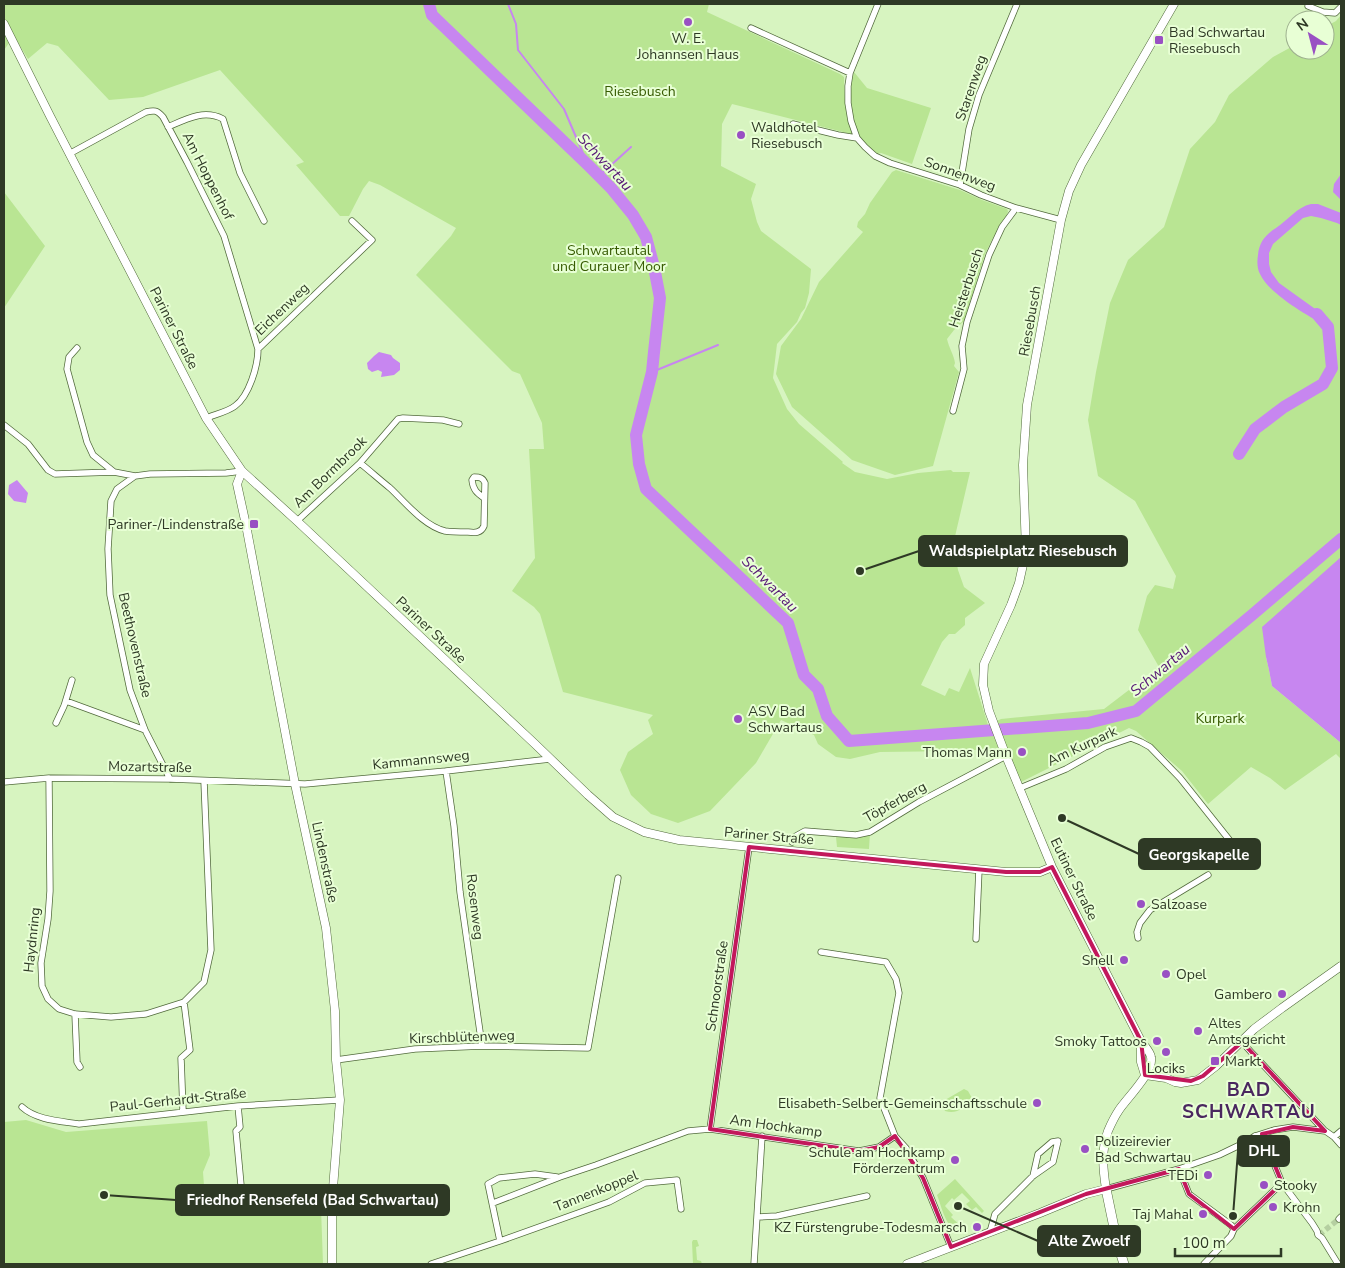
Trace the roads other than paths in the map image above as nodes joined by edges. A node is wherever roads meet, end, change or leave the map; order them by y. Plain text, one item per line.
1 (878, 4) edge
2 (1017, 4) edge
3 (1174, 4) edge
4 (1308, 6) dead end
5 (1341, 7) edge
6 (4, 24) edge
7 (751, 28) dead end
8 (850, 73) junction
9 (793, 124) dead end
10 (168, 127) junction
11 (857, 138) junction
12 (69, 154) junction
13 (960, 184) junction
14 (1016, 208) junction
15 (1061, 220) junction
16 (264, 221) dead end
17 (352, 221) dead end
18 (77, 348) dead end
19 (258, 349) junction
20 (953, 411) dead end
21 (206, 418) junction
22 (459, 424) dead end
23 (4, 425) edge
24 (360, 463) junction
25 (242, 471) junction
26 (114, 472) junction
27 (135, 476) junction
28 (484, 498) dead end
29 (297, 521) junction
30 (984, 664) joint
31 (72, 680) dead end
32 (66, 700) junction
33 (56, 723) dead end
34 (144, 730) junction
35 (1006, 756) junction
36 (550, 758) junction
37 (446, 771) junction
38 (49, 778) junction
39 (170, 779) junction
40 (204, 781) junction
41 (4, 782) edge
42 (295, 784) junction
43 (1020, 788) junction
44 (792, 842) dead end
45 (749, 847) junction
46 (1253, 860) dead end
47 (1052, 867) junction
48 (979, 869) junction
49 (1208, 875) dead end
50 (618, 878) dead end
51 (1138, 938) dead end
52 (976, 939) dead end
53 (821, 952) dead end
54 (1341, 966) edge
55 (184, 1002) junction
56 (75, 1014) junction
57 (1242, 1042) junction
58 (482, 1046) junction
59 (336, 1060) junction
60 (80, 1067) dead end
61 (1145, 1075) junction
62 (340, 1100) junction
63 (238, 1106) junction
64 (22, 1107) dead end
65 (183, 1111) junction
66 (710, 1129) junction
67 (1325, 1131) junction
68 (1341, 1131) edge
69 (762, 1136) junction
70 (895, 1136) junction
71 (1255, 1136) junction
72 (1334, 1136) junction
73 (1341, 1145) edge
74 (1179, 1169) junction
75 (1033, 1176) junction
76 (560, 1177) junction
77 (1282, 1183) junction
78 (241, 1184) dead end
79 (1106, 1189) junction
80 (868, 1196) dead end
81 (493, 1203) junction
82 (682, 1209) dead end
83 (757, 1218) junction
84 (1234, 1229) junction
85 (990, 1232) junction
86 (500, 1241) junction
87 (951, 1247) junction
88 (332, 1264) edge
89 (431, 1264) edge
90 (754, 1264) edge
91 (907, 1264) edge
92 (1124, 1264) edge
93 (1204, 1264) edge
94 (1338, 1264) edge

1 - 8 street, Sonnenweg
2 - 13 street, Starenweg
3 - 15 street, Riesebusch
4 - 5 street
6 - 12 street, Pariner Straße
7 - 8 street
8 - 11 street, Sonnenweg
9 - 11 street
10 - 12 street, Am Hoppenhof
10 - 16 street
10 - 19 street, Am Hoppenhof
11 - 13 street, Sonnenweg
12 - 21 street, Pariner Straße
13 - 14 street, Sonnenweg
14 - 15 street, Sonnenweg
14 - 20 street, Heisterbusch
15 - 30 street, Riesebusch
17 - 19 street, Eichenweg
18 - 26 street
19 - 21 street, Eichenweg
21 - 25 street, Pariner Straße
22 - 24 street, Am Bormbrook
23 - 26 street
24 - 28 street
24 - 29 street, Am Bormbrook
25 - 27 street
25 - 29 street, Pariner Straße
25 - 42 street, Lindenstraße
26 - 27 street
27 - 34 street, Beethovenstraße
29 - 36 street, Pariner Straße
30 - 35 street, Eutiner Straße
31 - 32 street
32 - 33 street
32 - 34 street
34 - 39 street, Beethovenstraße
35 - 43 street, Eutiner Straße
35 - 44 street, Töpferberg
36 - 37 street, Kammannsweg
36 - 45 street, Pariner Straße
37 - 42 street, Kammannsweg
37 - 58 street, Rosenweg
38 - 39 street, Mozartstraße
38 - 41 street, Mozartstraße
38 - 56 street, Haydnring
39 - 40 street, Mozartstraße
40 - 42 street, Mozartstraße
40 - 55 street, Haydnring
42 - 59 street, Lindenstraße
43 - 46 street, Am Kurpark
43 - 47 street, Eutiner Straße
45 - 48 street, Pariner Straße
45 - 66 street, Schnoorstraße
47 - 48 street, Pariner Straße
47 - 61 street, Eutiner Straße
48 - 52 street
49 - 51 street
50 - 58 street, Kirschblütenweg
53 - 70 street
54 - 57 street
55 - 56 street, Haydnring
55 - 65 street
56 - 60 street
57 - 61 street
57 - 67 street
58 - 59 street, Kirschblütenweg
59 - 62 street, Lindenstraße
61 - 79 street
62 - 63 street, Paul-Gerhardt-Straße
62 - 88 street, Lindenstraße
63 - 65 street, Paul-Gerhardt-Straße
63 - 78 street
64 - 65 street, Paul-Gerhardt-Straße
66 - 69 street, Am Hochkamp
66 - 76 street, Am Hochkamp
67 - 71 street
67 - 72 street
68 - 72 street
69 - 70 street, Am Hochkamp
69 - 83 street
70 - 87 street
71 - 74 street
71 - 77 street
72 - 73 street
74 - 79 street
74 - 84 street
75 - 75 street
75 - 85 street
76 - 81 street, Am Hochkamp
76 - 81 street
77 - 84 street
77 - 94 street
79 - 85 street
79 - 92 main road
80 - 83 street
81 - 86 street
82 - 86 street, Tannenkoppel
83 - 90 street
84 - 93 street
85 - 87 street
86 - 89 street
87 - 91 street

